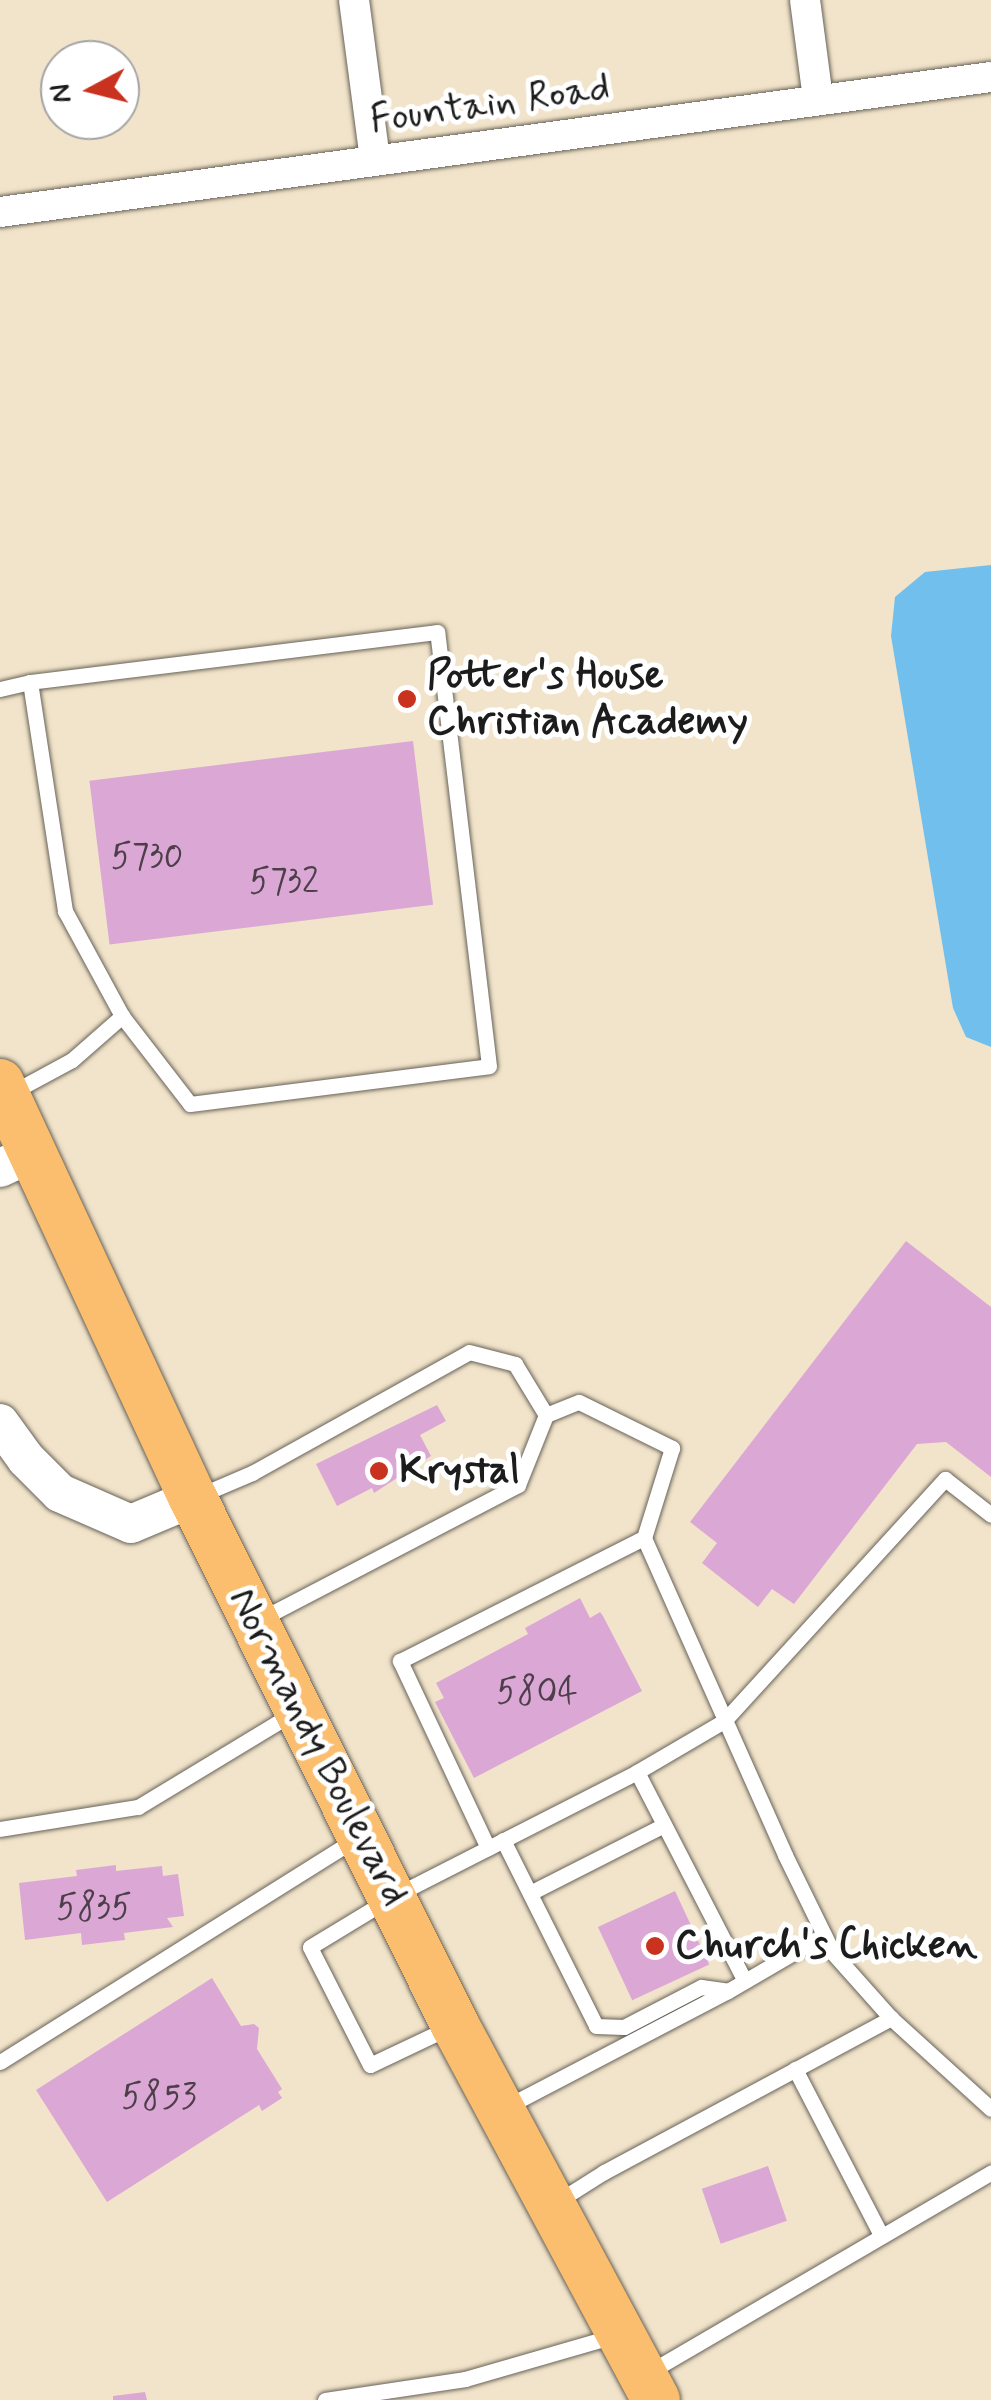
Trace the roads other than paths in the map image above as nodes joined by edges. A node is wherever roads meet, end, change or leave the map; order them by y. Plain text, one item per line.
1 (354, 0) edge
2 (805, 0) edge
3 (991, 77) edge
4 (818, 99) junction
5 (375, 160) junction
6 (0, 212) edge
7 (30, 682) junction
8 (0, 689) edge
9 (122, 1016) junction
10 (3, 1090) edge
11 (16, 1160) edge
12 (546, 1415) junction
13 (0, 1423) edge
14 (192, 1498) junction
15 (991, 1515) edge
16 (644, 1538) junction
17 (255, 1622) junction
18 (300, 1710) junction
19 (724, 1722) junction
20 (637, 1772) junction
21 (664, 1825) junction
22 (0, 1829) edge
23 (362, 1834) junction
24 (503, 1840) junction
25 (488, 1848) junction
26 (530, 1892) junction
27 (394, 1896) junction
28 (824, 1934) junction
29 (745, 1981) junction
30 (728, 1991) junction
31 (891, 2018) junction
32 (455, 2025) junction
33 (0, 2062) edge
34 (795, 2070) junction
35 (991, 2109) edge
36 (501, 2110) junction
37 (991, 2172) edge
38 (552, 2205) junction
39 (881, 2234) junction
40 (621, 2334) junction
41 (650, 2388) edge
42 (326, 2400) edge

1 - 5 street
2 - 4 street
3 - 4 street, Fountain Road
4 - 5 street, Fountain Road
5 - 6 street, Fountain Road
7 - 8 lane
7 - 9 lane
7 - 9 lane
9 - 10 lane
10 - 11 main road, Normandy Boulevard
11 - 14 main road, Normandy Boulevard
12 - 14 lane
12 - 16 lane
12 - 17 lane
13 - 14 street
14 - 17 main road, Normandy Boulevard
15 - 19 lane
16 - 19 lane
16 - 25 lane
17 - 18 main road, Normandy Boulevard
18 - 22 lane
18 - 23 main road, Normandy Boulevard
19 - 20 lane
19 - 28 lane
20 - 21 lane
20 - 24 lane
21 - 26 lane
21 - 29 lane
23 - 27 main road, Normandy Boulevard
23 - 33 lane
24 - 25 lane
24 - 26 lane
25 - 27 lane
26 - 30 lane
27 - 32 main road, Normandy Boulevard
27 - 32 lane
28 - 29 lane
28 - 31 lane
29 - 30 lane
30 - 36 lane
31 - 34 lane
31 - 35 lane
32 - 36 main road, Normandy Boulevard
34 - 38 lane
34 - 39 lane
36 - 38 main road, Normandy Boulevard
37 - 39 lane
38 - 40 main road, Normandy Boulevard
39 - 41 lane
40 - 41 main road, Normandy Boulevard
40 - 42 lane

